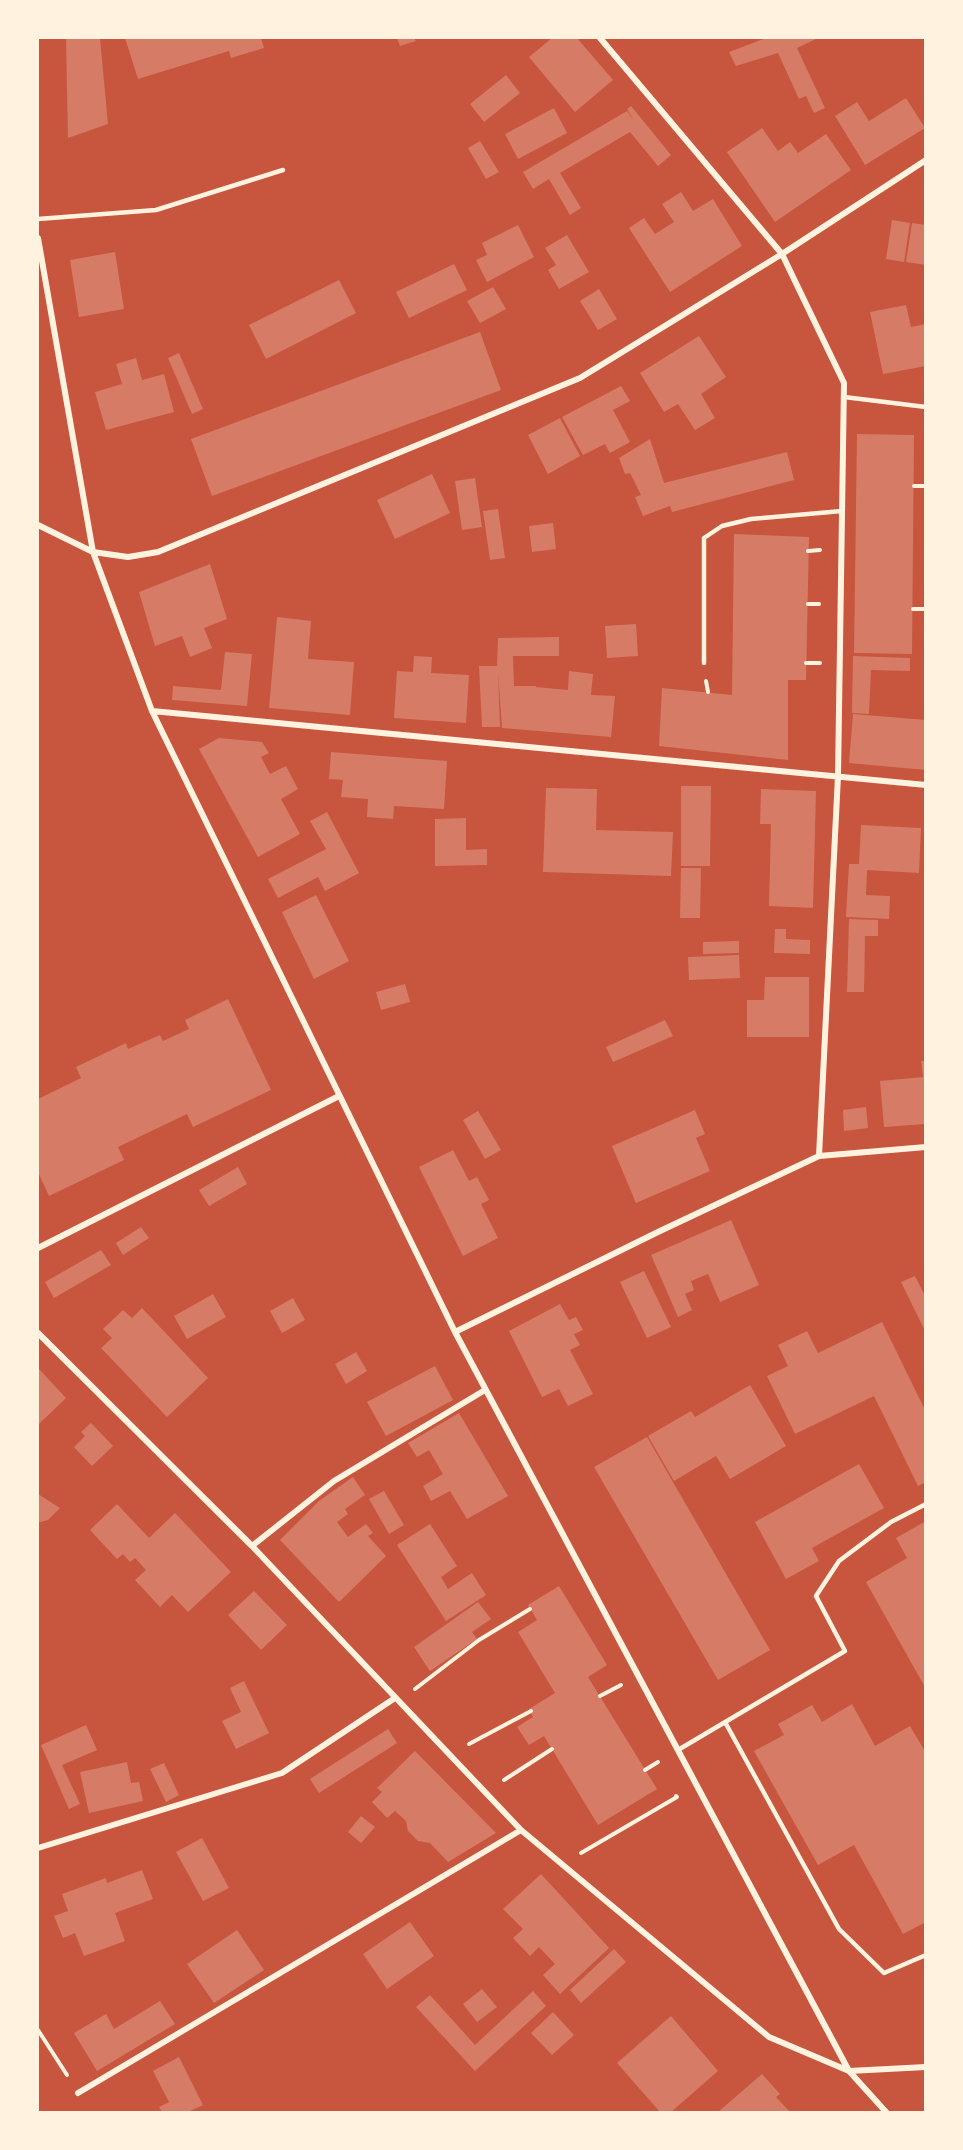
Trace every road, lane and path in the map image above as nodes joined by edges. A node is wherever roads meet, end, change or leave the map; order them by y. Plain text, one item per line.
1 (600, 38) edge
2 (926, 160) edge
3 (283, 170) dead end
4 (38, 219) edge
5 (38, 238) edge
6 (782, 254) junction
7 (844, 397) junction
8 (926, 407) edge
9 (914, 486) dead end
10 (926, 486) edge
11 (842, 511) junction
12 (38, 525) edge
13 (93, 552) junction
14 (913, 609) dead end
15 (926, 609) edge
16 (704, 663) dead end
17 (152, 711) junction
18 (838, 776) junction
19 (926, 785) edge
20 (339, 1096) junction
21 (926, 1147) edge
22 (819, 1156) junction
23 (38, 1248) edge
24 (455, 1332) junction
25 (38, 1333) edge
26 (485, 1390) junction
27 (926, 1504) edge
28 (252, 1546) junction
29 (530, 1609) dead end
30 (415, 1689) dead end
31 (395, 1698) junction
32 (531, 1711) dead end
33 (725, 1722) junction
34 (469, 1744) dead end
35 (552, 1749) dead end
36 (678, 1750) junction
37 (658, 1762) junction
38 (645, 1770) dead end
39 (663, 1771) dead end
40 (504, 1780) dead end
41 (672, 1789) dead end
42 (521, 1830) junction
43 (38, 1848) edge
44 (580, 1853) dead end
45 (926, 1955) edge
46 (38, 2030) edge
47 (926, 2067) edge
48 (849, 2071) junction
49 (78, 2092) joint
50 (886, 2112) edge

1 - 6 street
2 - 6 street
3 - 4 lane
5 - 13 street
6 - 7 street
6 - 13 street
7 - 8 lane
7 - 11 street
9 - 10 path
11 - 16 lane
11 - 18 street
12 - 13 street
13 - 17 street
14 - 15 path
17 - 18 street
17 - 20 street
18 - 19 street
18 - 22 street
20 - 23 street
20 - 24 street
21 - 22 street
22 - 24 street
24 - 26 street
25 - 28 street
26 - 28 street
26 - 36 street
27 - 33 lane
28 - 31 street
29 - 30 path
31 - 42 street
31 - 43 street
32 - 34 path
33 - 36 lane
33 - 45 lane
35 - 40 path
36 - 37 path
36 - 48 street
37 - 38 path
37 - 39 path
41 - 44 path
42 - 48 street
42 - 49 street
46 - 49 path
47 - 48 street
48 - 50 street

